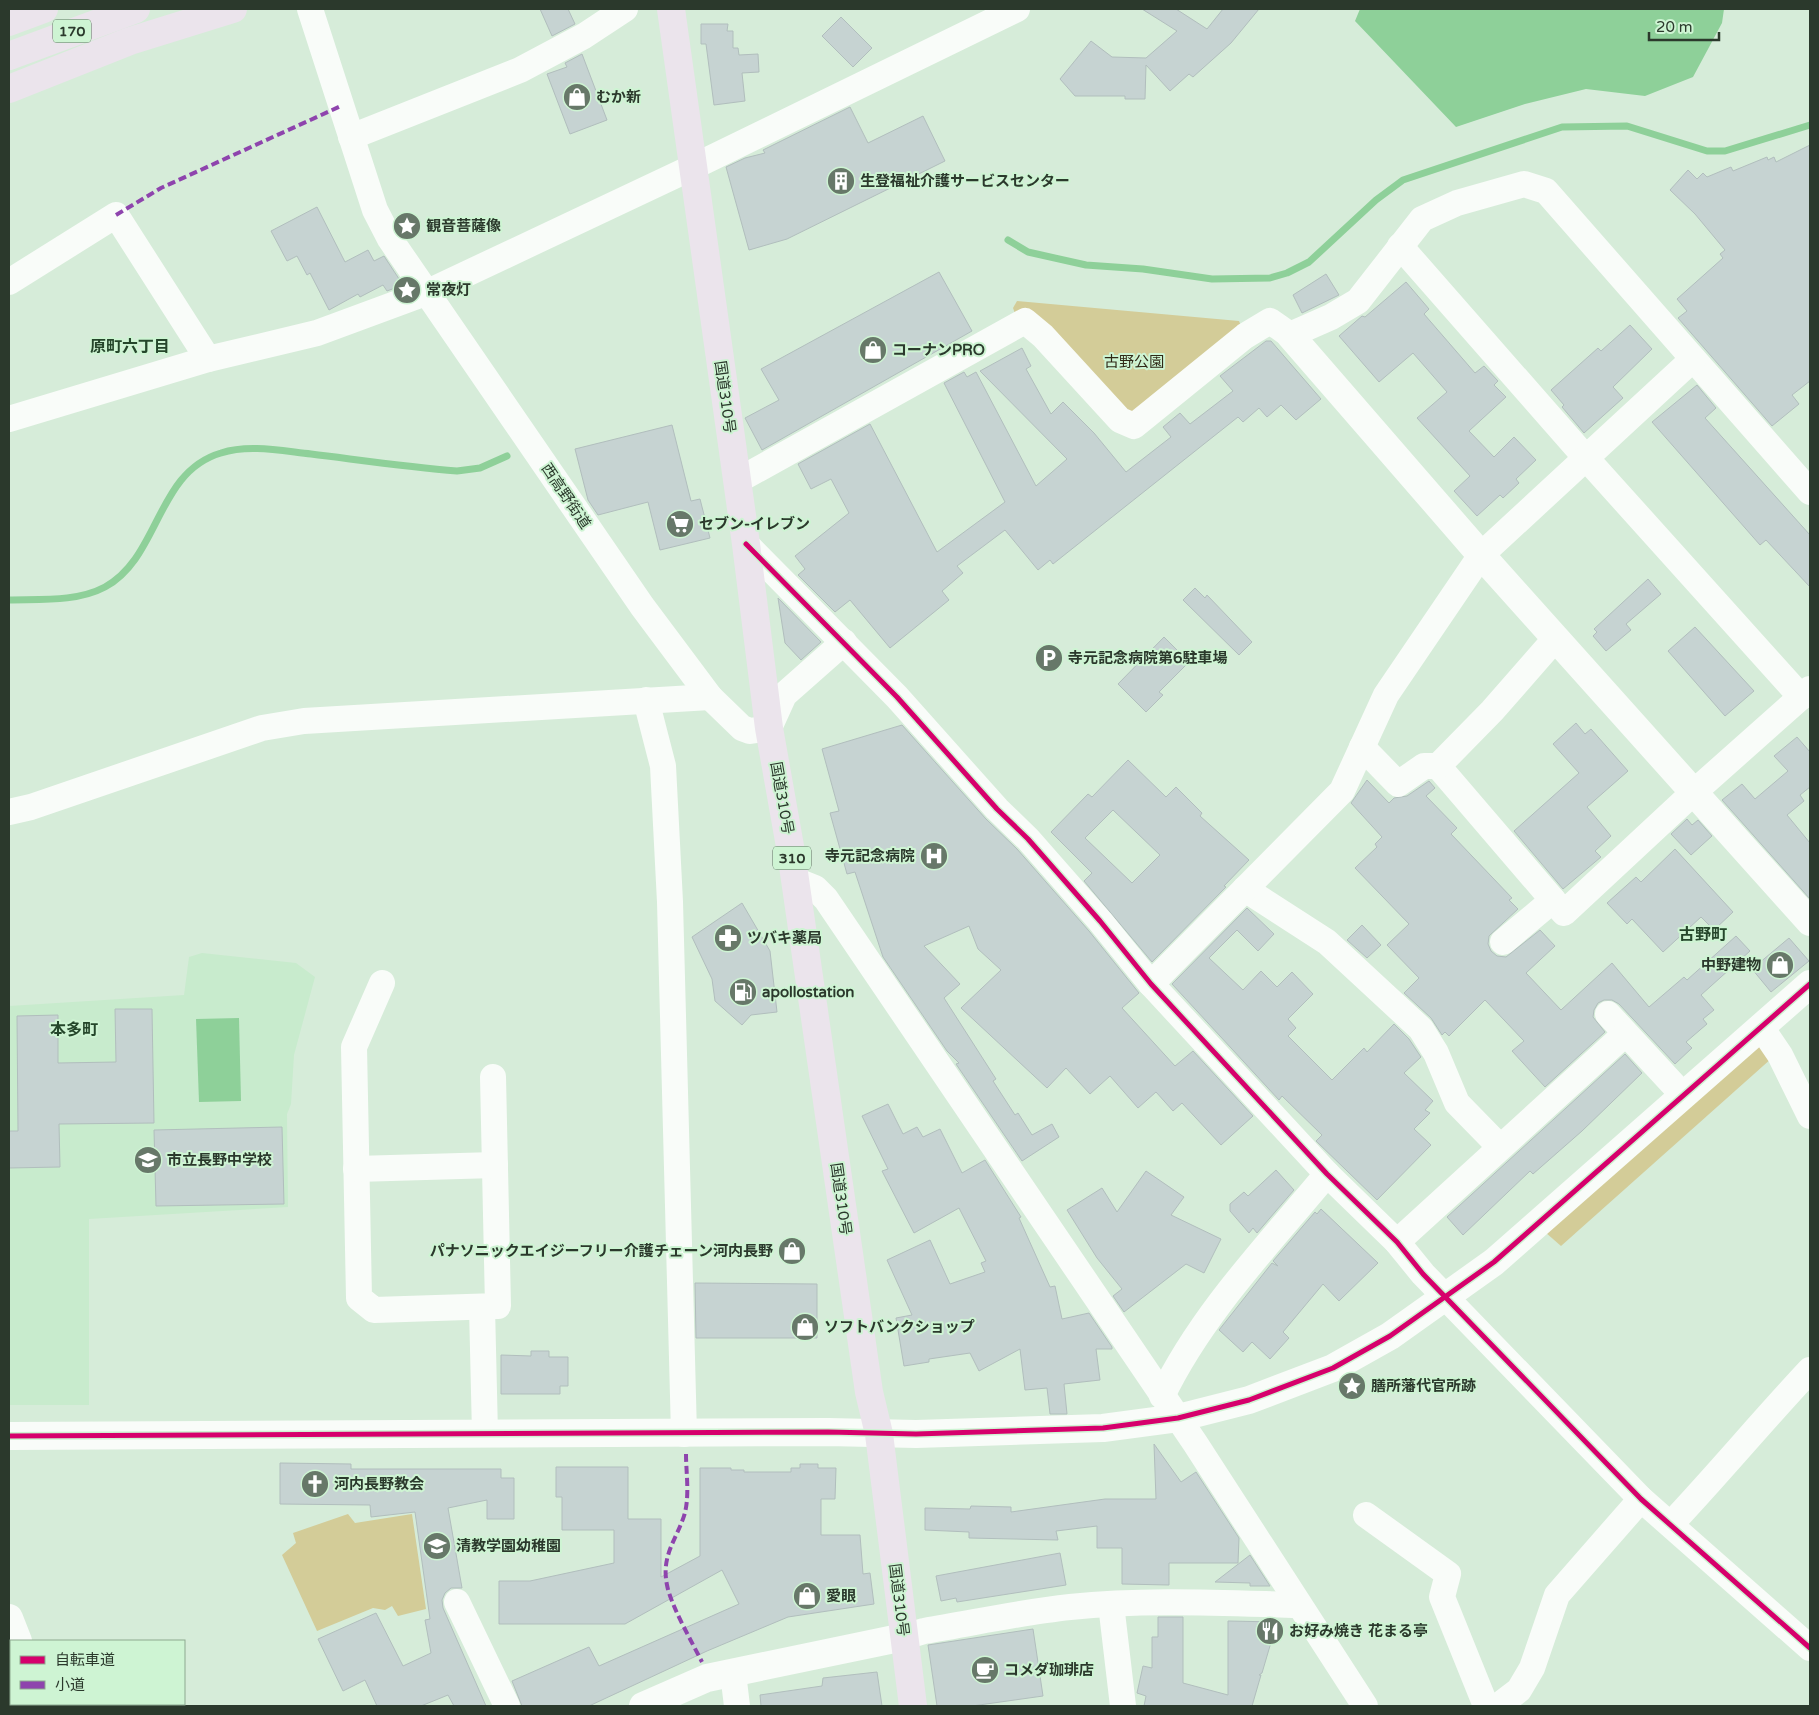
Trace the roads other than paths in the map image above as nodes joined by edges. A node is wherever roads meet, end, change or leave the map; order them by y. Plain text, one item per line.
1 (44, 9) edge
2 (136, 9) edge
3 (233, 9) edge
4 (310, 9) edge
5 (625, 9) edge
6 (671, 9) edge
7 (1017, 9) edge
8 (9, 22) edge
9 (9, 56) edge
10 (9, 89) edge
11 (351, 137) junction
12 (694, 167) junction
13 (1400, 246) junction
14 (9, 282) edge
15 (428, 292) junction
16 (1290, 335) junction
17 (208, 359) junction
18 (1693, 359) junction
19 (9, 419) edge
20 (1586, 458) junction
21 (737, 481) junction
22 (1810, 492) edge
23 (746, 544) junction
24 (1480, 555) junction
25 (1555, 638) junction
26 (844, 642) junction
27 (1806, 693) edge
28 (710, 697) junction
29 (646, 700) junction
30 (769, 728) junction
31 (1362, 747) junction
32 (1438, 766) junction
33 (1693, 793) junction
34 (9, 812) edge
35 (795, 880) junction
36 (1245, 889) junction
37 (1553, 900) junction
38 (1810, 922) edge
39 (1503, 942) dead end
40 (382, 983) dead end
41 (1151, 984) junction
42 (1810, 984) edge
43 (1608, 1014) dead end
44 (1760, 1027) junction
45 (1625, 1034) junction
46 (493, 1077) dead end
47 (1682, 1094) junction
48 (1810, 1116) edge
49 (1500, 1147) junction
50 (495, 1165) junction
51 (356, 1169) junction
52 (1327, 1174) junction
53 (1397, 1242) junction
54 (1446, 1296) junction
55 (482, 1307) junction
56 (1810, 1370) edge
57 (1162, 1396) junction
58 (1178, 1418) junction
59 (485, 1434) junction
60 (684, 1434) junction
61 (879, 1434) junction
62 (9, 1436) edge
63 (1641, 1499) junction
64 (1366, 1515) dead end
65 (1672, 1524) junction
66 (457, 1602) dead end
67 (1111, 1604) junction
68 (1298, 1605) junction
69 (9, 1618) edge
70 (904, 1637) junction
71 (18, 1640) edge
72 (1810, 1648) edge
73 (733, 1673) junction
74 (507, 1706) edge
75 (643, 1706) edge
76 (737, 1706) edge
77 (913, 1706) edge
78 (1123, 1706) edge
79 (1365, 1706) edge
80 (1486, 1706) edge
81 (1498, 1706) edge

1 - 8 highway, 170
2 - 9 highway, 170
3 - 10 highway
4 - 11 street, 西高野街道
5 - 11 street
6 - 12 highway, 国道310号 / 310
7 - 12 street
11 - 15 street, 西高野街道
12 - 15 street
12 - 21 highway, 国道310号 / 310
13 - 16 street
13 - 18 street
13 - 20 street
14 - 17 street
15 - 17 street
15 - 28 street, 西高野街道
16 - 21 street
16 - 24 street
17 - 19 street
18 - 20 street
18 - 22 street
20 - 24 street
20 - 27 street
21 - 23 highway, 国道310号 / 310
23 - 26 street
23 - 30 highway, 国道310号 / 310
24 - 25 street
24 - 31 street
25 - 32 street
25 - 33 street
26 - 30 street
26 - 41 street
27 - 33 street
28 - 29 street
28 - 30 street, 西高野街道
29 - 34 street
29 - 60 street
30 - 35 highway, 国道310号 / 310
31 - 32 street
31 - 36 street
32 - 37 street
33 - 37 street
33 - 38 street
35 - 57 street
35 - 61 highway, 国道310号 / 310
36 - 41 street
36 - 49 street
37 - 39 street
40 - 51 street
41 - 52 street
42 - 44 street
43 - 45 street
44 - 47 street
44 - 48 street
45 - 47 street
45 - 49 street
46 - 50 street
47 - 54 street
49 - 53 street
50 - 51 street
50 - 55 street
51 - 55 street
52 - 53 street
52 - 57 street
53 - 54 street
54 - 58 street
54 - 63 street
55 - 59 street
56 - 65 street
57 - 58 street
58 - 61 street
58 - 68 street
59 - 60 street
59 - 62 street
60 - 61 street
61 - 70 highway, 国道310号 / 310
63 - 65 street
63 - 81 street
64 - 80 street
65 - 72 street
66 - 74 street
67 - 68 street
67 - 70 street
67 - 78 street
68 - 79 street
69 - 71 street
70 - 73 street
70 - 77 highway, 国道310号 / 310
73 - 75 street
73 - 76 street

